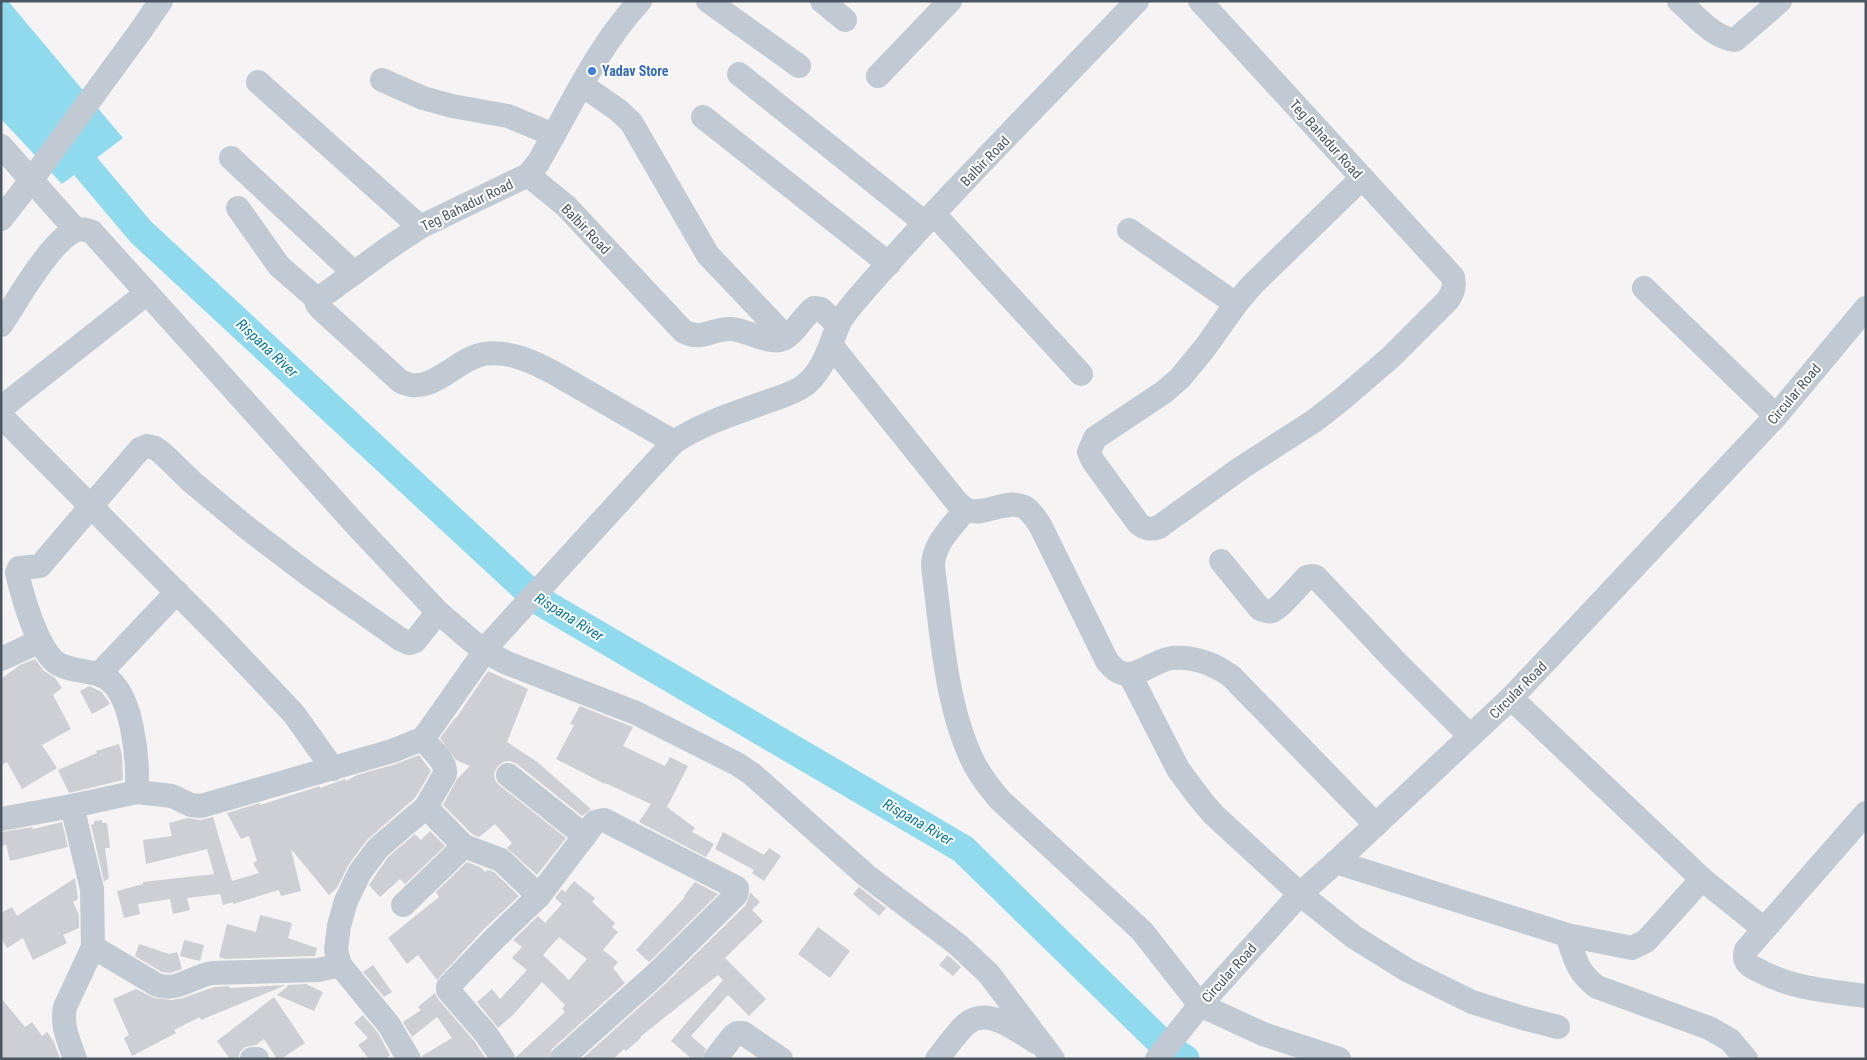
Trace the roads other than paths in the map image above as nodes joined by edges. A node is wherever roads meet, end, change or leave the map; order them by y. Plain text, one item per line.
1 (161, 1) edge
2 (640, 1) edge
3 (708, 1) edge
4 (822, 1) edge
5 (950, 1) edge
6 (1137, 1) edge
7 (1200, 1) edge
8 (1679, 1) edge
9 (1780, 1) edge
10 (845, 20) dead end
11 (799, 66) dead end
12 (739, 74) dead end
13 (878, 76) dead end
14 (382, 80) dead end
15 (258, 82) dead end
16 (582, 85) junction
17 (703, 117) dead end
18 (554, 134) junction
19 (5, 158) edge
20 (231, 158) dead end
21 (528, 175) junction
22 (1362, 178) junction
23 (238, 208) dead end
24 (929, 219) junction
25 (1, 220) edge
26 (420, 227) junction
27 (76, 230) junction
28 (1129, 230) dead end
29 (889, 264) junction
30 (354, 273) junction
31 (1644, 288) dead end
32 (147, 293) junction
33 (320, 299) junction
34 (1236, 304) junction
35 (1866, 308) edge
36 (1, 325) edge
37 (835, 335) junction
38 (786, 337) junction
39 (1081, 374) dead end
40 (1, 408) edge
41 (1, 416) edge
42 (1776, 416) junction
43 (674, 442) junction
44 (90, 506) junction
45 (966, 509) junction
46 (1221, 561) dead end
47 (177, 592) junction
48 (438, 612) junction
49 (40, 641) junction
50 (488, 646) junction
51 (1, 660) edge
52 (99, 674) junction
53 (1130, 675) junction
54 (1511, 698) junction
55 (1470, 736) junction
56 (422, 739) junction
57 (333, 769) junction
58 (508, 775) dead end
59 (137, 792) junction
60 (72, 806) junction
61 (426, 807) junction
62 (6, 811) edge
63 (1866, 814) edge
64 (1376, 824) junction
65 (584, 836) junction
66 (464, 846) junction
67 (1336, 862) junction
68 (1702, 879) junction
69 (1300, 894) junction
70 (539, 896) junction
71 (403, 905) dead end
72 (1764, 929) junction
73 (1567, 935) junction
74 (93, 947) junction
75 (340, 965) junction
76 (1866, 996) edge
77 (1200, 1005) junction
78 (1558, 1027) dead end
79 (1048, 1052) edge
80 (74, 1059) edge
81 (252, 1059) edge
82 (257, 1059) edge
83 (409, 1059) edge
84 (503, 1059) edge
85 (561, 1059) edge
86 (716, 1059) edge
87 (781, 1059) edge
88 (937, 1059) edge
89 (1157, 1059) edge
90 (1339, 1059) edge
91 (1746, 1059) edge

1 - 25 street, bridge
2 - 16 street, Teg Bahadur Road
3 - 11 street
4 - 10 street
5 - 13 street
6 - 24 street, Balbir Road
7 - 22 street, Teg Bahadur Road
8 - 9 street
12 - 24 street
14 - 18 street
15 - 26 street
16 - 18 street, Teg Bahadur Road
16 - 38 street
17 - 29 street
18 - 21 street, Teg Bahadur Road
19 - 27 street
20 - 30 street
21 - 26 street, Teg Bahadur Road
21 - 38 street, Balbir Road
22 - 34 street
22 - 34 street, Teg Bahadur Road
23 - 33 street
24 - 29 street, Balbir Road
24 - 39 street
26 - 30 street, Teg Bahadur Road
27 - 32 street
27 - 36 street
28 - 34 street
29 - 37 street, Balbir Road
30 - 33 street, Teg Bahadur Road
31 - 42 street
32 - 40 street
32 - 48 street
33 - 43 street
35 - 42 street, Circular Road
37 - 38 street
37 - 43 street, Balbir Road
37 - 45 street
41 - 44 street
42 - 54 street, Circular Road
43 - 50 street, Balbir Road
44 - 47 street
44 - 48 street
44 - 49 street
45 - 53 street
45 - 77 street
46 - 55 street
47 - 52 street
47 - 57 street
48 - 50 street
49 - 51 street
49 - 52 street
50 - 56 street, Balbir Road
50 - 79 street
52 - 59 street
53 - 64 street
53 - 69 street
54 - 55 street, Circular Road
54 - 68 street
55 - 64 street, Circular Road
56 - 57 street
56 - 61 street
57 - 59 street
58 - 65 street
59 - 60 street
60 - 62 street
60 - 74 street
61 - 66 street
61 - 75 street
63 - 72 street
64 - 67 street, Circular Road
65 - 70 street
65 - 85 street
66 - 70 street
66 - 71 street
67 - 69 street, Circular Road
67 - 73 street
68 - 72 street
68 - 73 street
69 - 77 street, Circular Road
69 - 78 street
70 - 84 street
72 - 76 street
73 - 91 street
74 - 75 street
74 - 80 street
75 - 83 street
77 - 89 street, Circular Road
77 - 90 street
79 - 88 street
81 - 82 street
86 - 87 street

